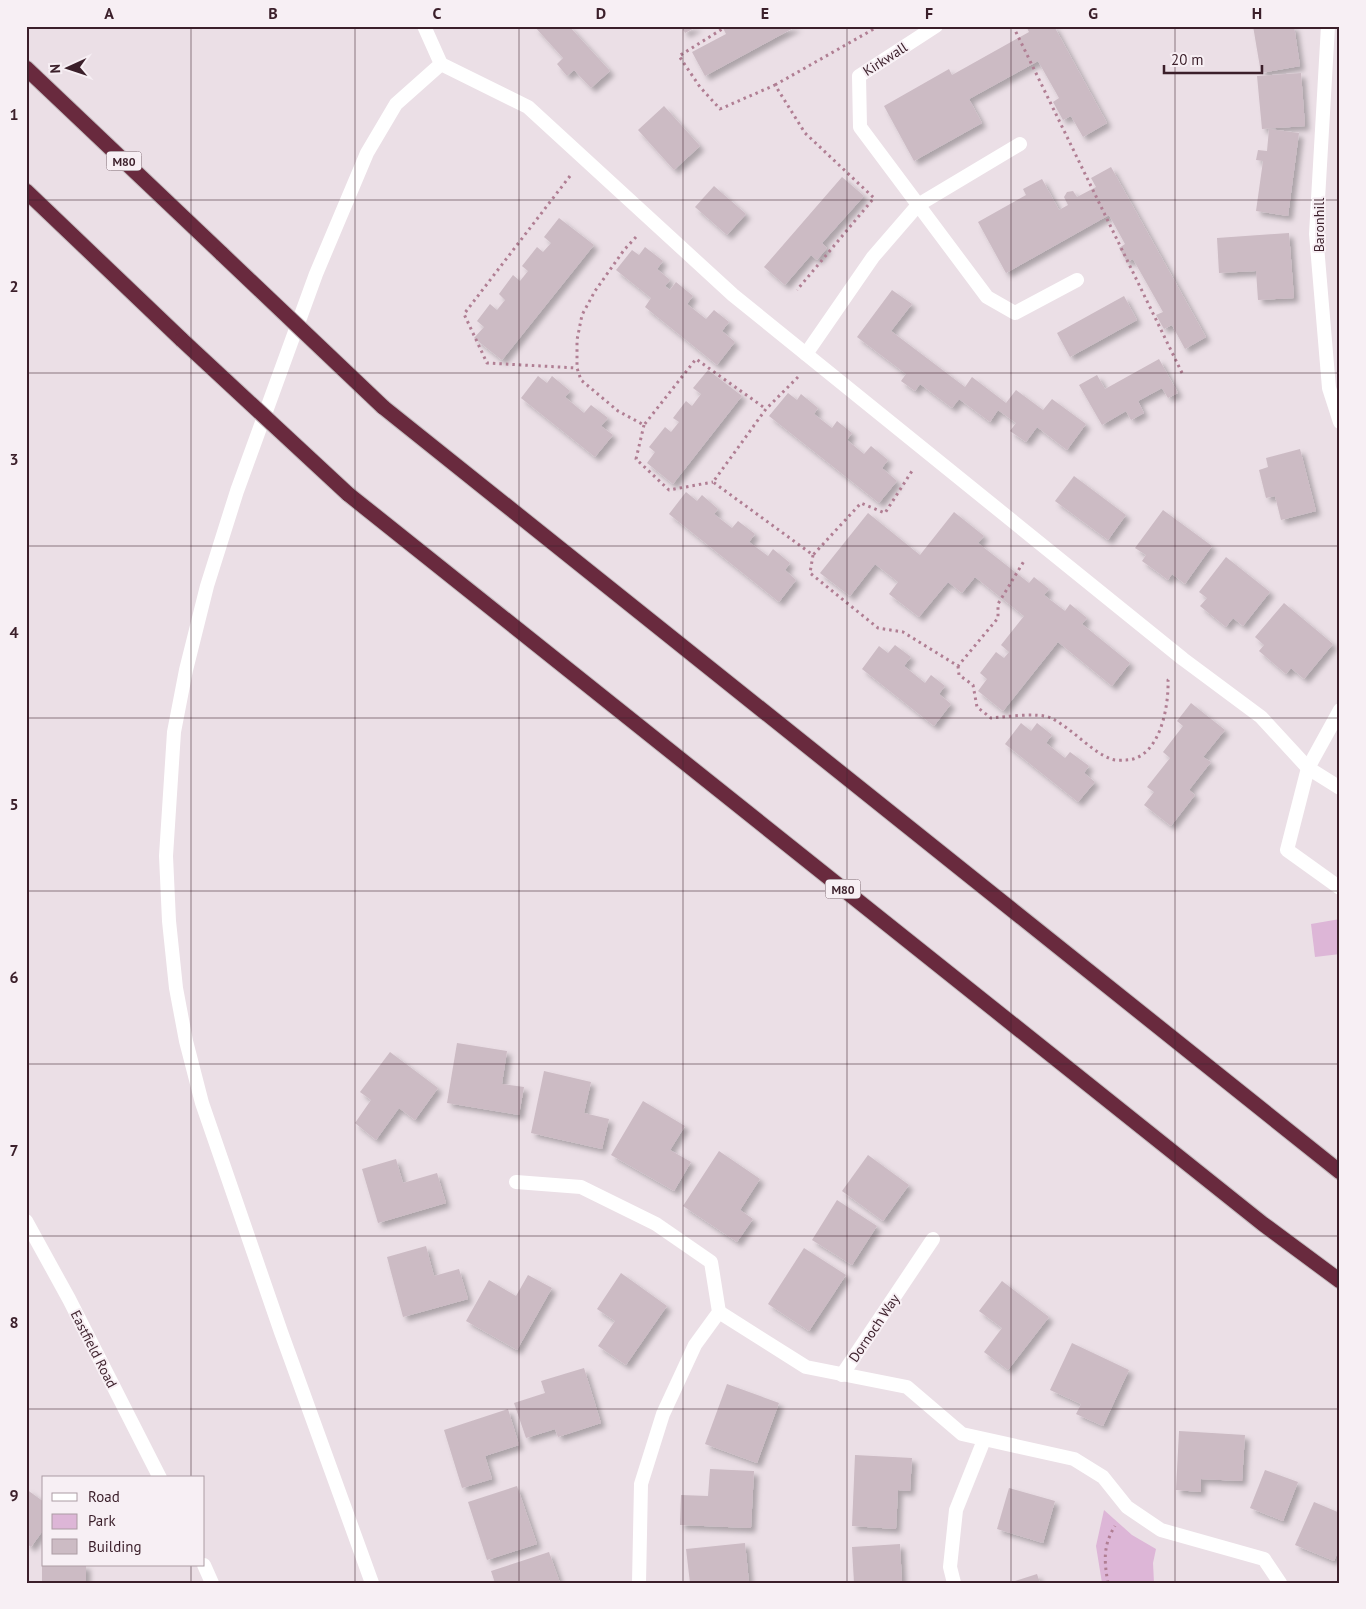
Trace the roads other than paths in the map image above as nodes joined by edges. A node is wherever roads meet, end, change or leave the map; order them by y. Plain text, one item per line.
1 (424, 26) edge
2 (936, 26) edge
3 (1328, 26) edge
4 (441, 64) junction
5 (26, 68) edge
6 (1020, 144) dead end
7 (26, 191) edge
8 (918, 205) junction
9 (1077, 280) dead end
10 (810, 357) junction
11 (1340, 422) edge
12 (1340, 710) edge
13 (1308, 768) junction
14 (1340, 788) edge
15 (1340, 888) edge
16 (1340, 1172) edge
17 (516, 1182) dead end
18 (26, 1221) edge
19 (933, 1239) dead end
20 (1340, 1281) edge
21 (719, 1312) junction
22 (842, 1375) junction
23 (984, 1440) junction
24 (159, 1476) edge
25 (204, 1566) edge
26 (212, 1583) edge
27 (372, 1583) edge
28 (639, 1583) edge
29 (954, 1583) edge
30 (1280, 1583) edge

1 - 4 street
2 - 8 street, Kirkwall
3 - 11 street, Baronhill
4 - 10 street
4 - 27 street
5 - 16 highway, M80, bridge
6 - 8 street
7 - 20 highway, M80, bridge
8 - 9 street, Kirkwall
8 - 10 street
10 - 13 street
12 - 13 street
13 - 14 street
13 - 15 street
17 - 21 street
18 - 24 street, Eastfield Road
19 - 22 street, Dornoch Way
21 - 22 street, Dornoch Way
21 - 28 street
22 - 23 street
23 - 29 street
23 - 30 street
25 - 26 street

